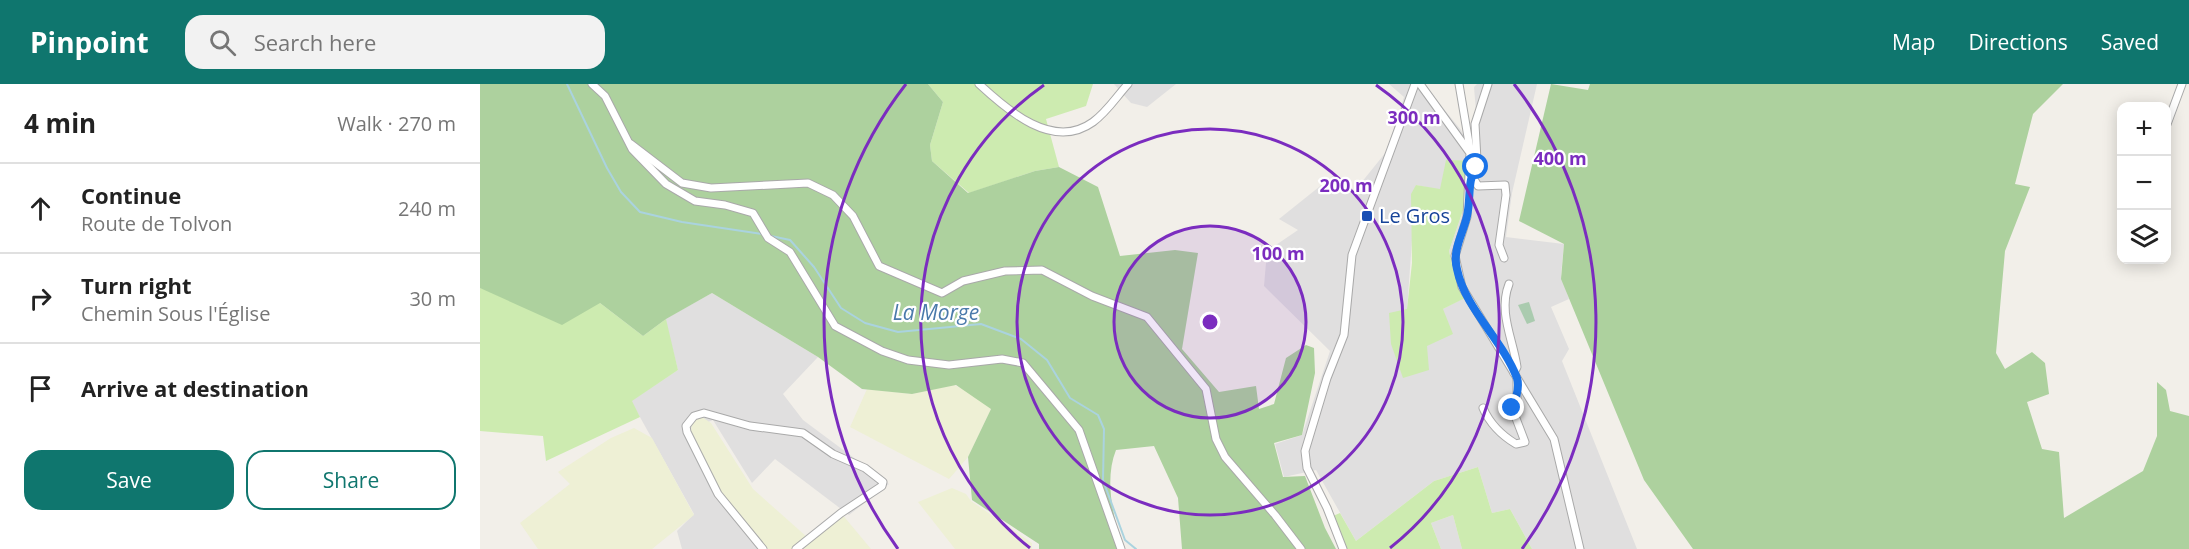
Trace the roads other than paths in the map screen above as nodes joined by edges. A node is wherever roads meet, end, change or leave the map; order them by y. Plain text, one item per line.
1 (592, 84) edge
2 (979, 84) edge
3 (1128, 84) edge
4 (1417, 84) edge
5 (1459, 84) edge
6 (1488, 84) edge
7 (2182, 84) edge
8 (2171, 114) edge
9 (631, 144) junction
10 (1470, 153) junction
11 (1471, 174) junction
12 (1504, 258) dead end
13 (1509, 284) dead end
14 (1516, 376) junction
15 (1483, 408) dead end
16 (763, 549) edge
17 (796, 549) edge
18 (1121, 549) edge
19 (1300, 549) edge
20 (1343, 549) edge
21 (1580, 549) edge

1 - 9 street
2 - 3 street
4 - 10 street
4 - 20 street
5 - 10 street
6 - 11 street
7 - 8 street
9 - 18 street
9 - 19 street
10 - 11 street
11 - 12 street
11 - 14 street
13 - 14 street
14 - 15 street
14 - 21 street
16 - 17 street

